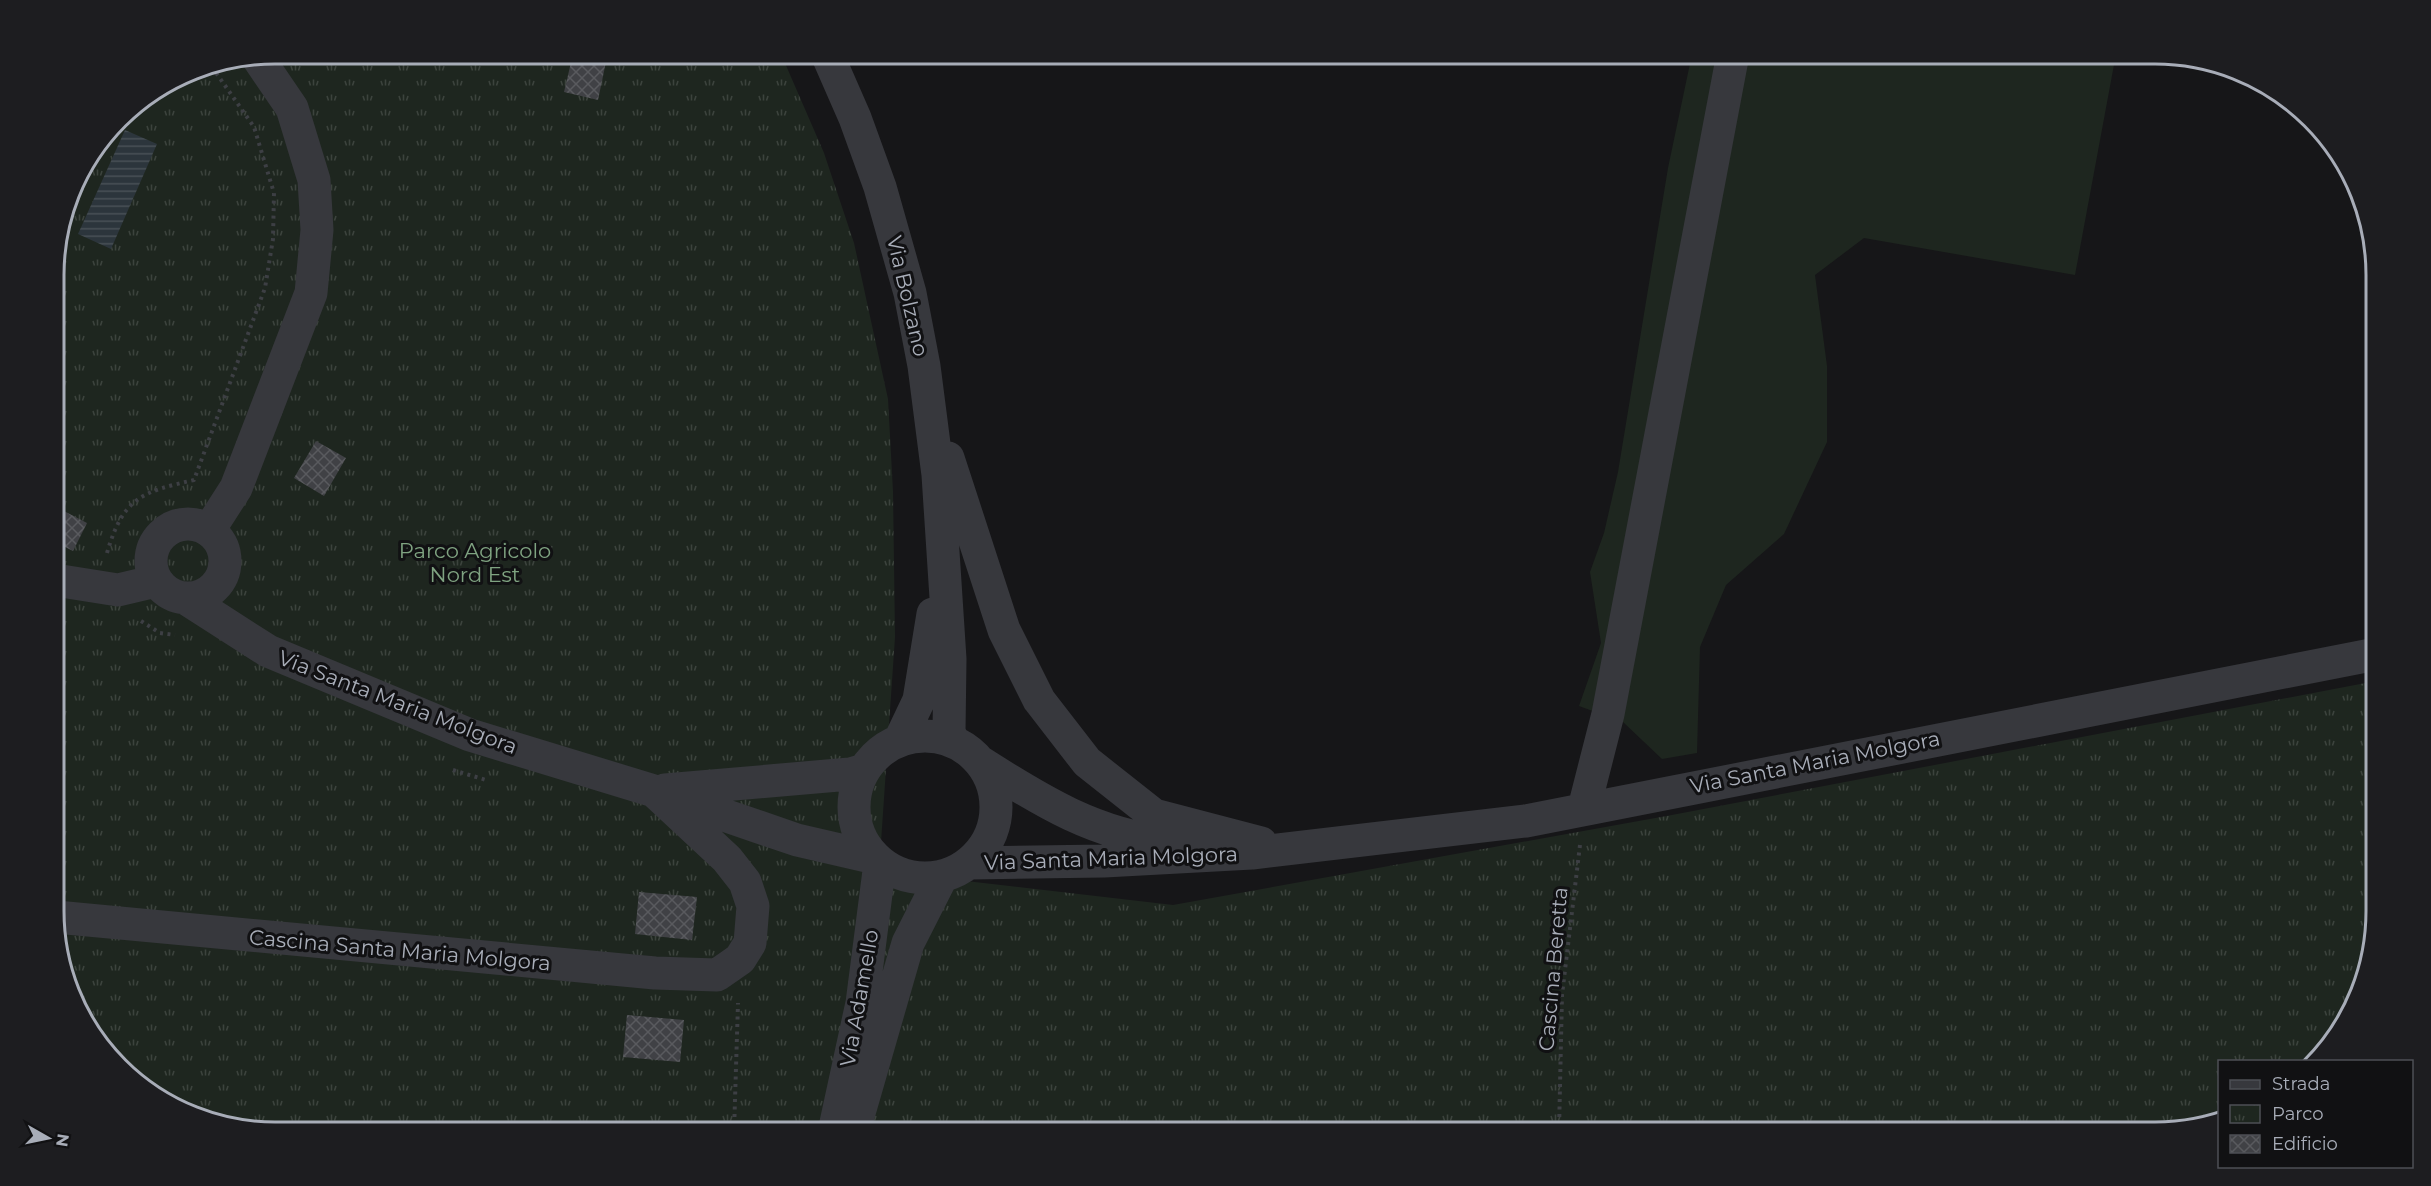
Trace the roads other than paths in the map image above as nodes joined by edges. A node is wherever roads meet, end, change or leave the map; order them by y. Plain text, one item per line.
1 (1730, 64) edge
2 (263, 65) edge
3 (832, 65) edge
4 (930, 402) junction
5 (209, 530) junction
6 (941, 549) junction
7 (156, 581) junction
8 (65, 582) edge
9 (187, 599) junction
10 (2366, 656) edge
11 (900, 740) junction
12 (953, 741) junction
13 (980, 762) junction
14 (864, 770) junction
15 (654, 790) junction
16 (1584, 808) junction
17 (1267, 851) junction
18 (878, 861) junction
19 (956, 870) junction
20 (65, 918) edge
21 (836, 1122) edge
22 (857, 1122) edge

1 - 16 street
2 - 5 street
3 - 4 street, Via Bolzano
4 - 6 street, Via Bolzano
4 - 17 street
5 - 7 street
5 - 9 street
6 - 11 street, Via Bolzano
6 - 12 street, Via Bolzano
7 - 8 street
7 - 9 street
9 - 15 street, Via Santa Maria Molgora
10 - 16 street, Via Santa Maria Molgora
11 - 12 street
11 - 14 street
12 - 13 street
13 - 17 street, Via Santa Maria Molgora
13 - 19 street
14 - 15 street
14 - 18 street
15 - 18 street, Via Santa Maria Molgora
15 - 20 street, Cascina Santa Maria Molgora
16 - 17 street, Via Santa Maria Molgora
17 - 19 street, Via Santa Maria Molgora
18 - 19 street
18 - 21 street, Via Adamello
19 - 22 street, Via Adamello

